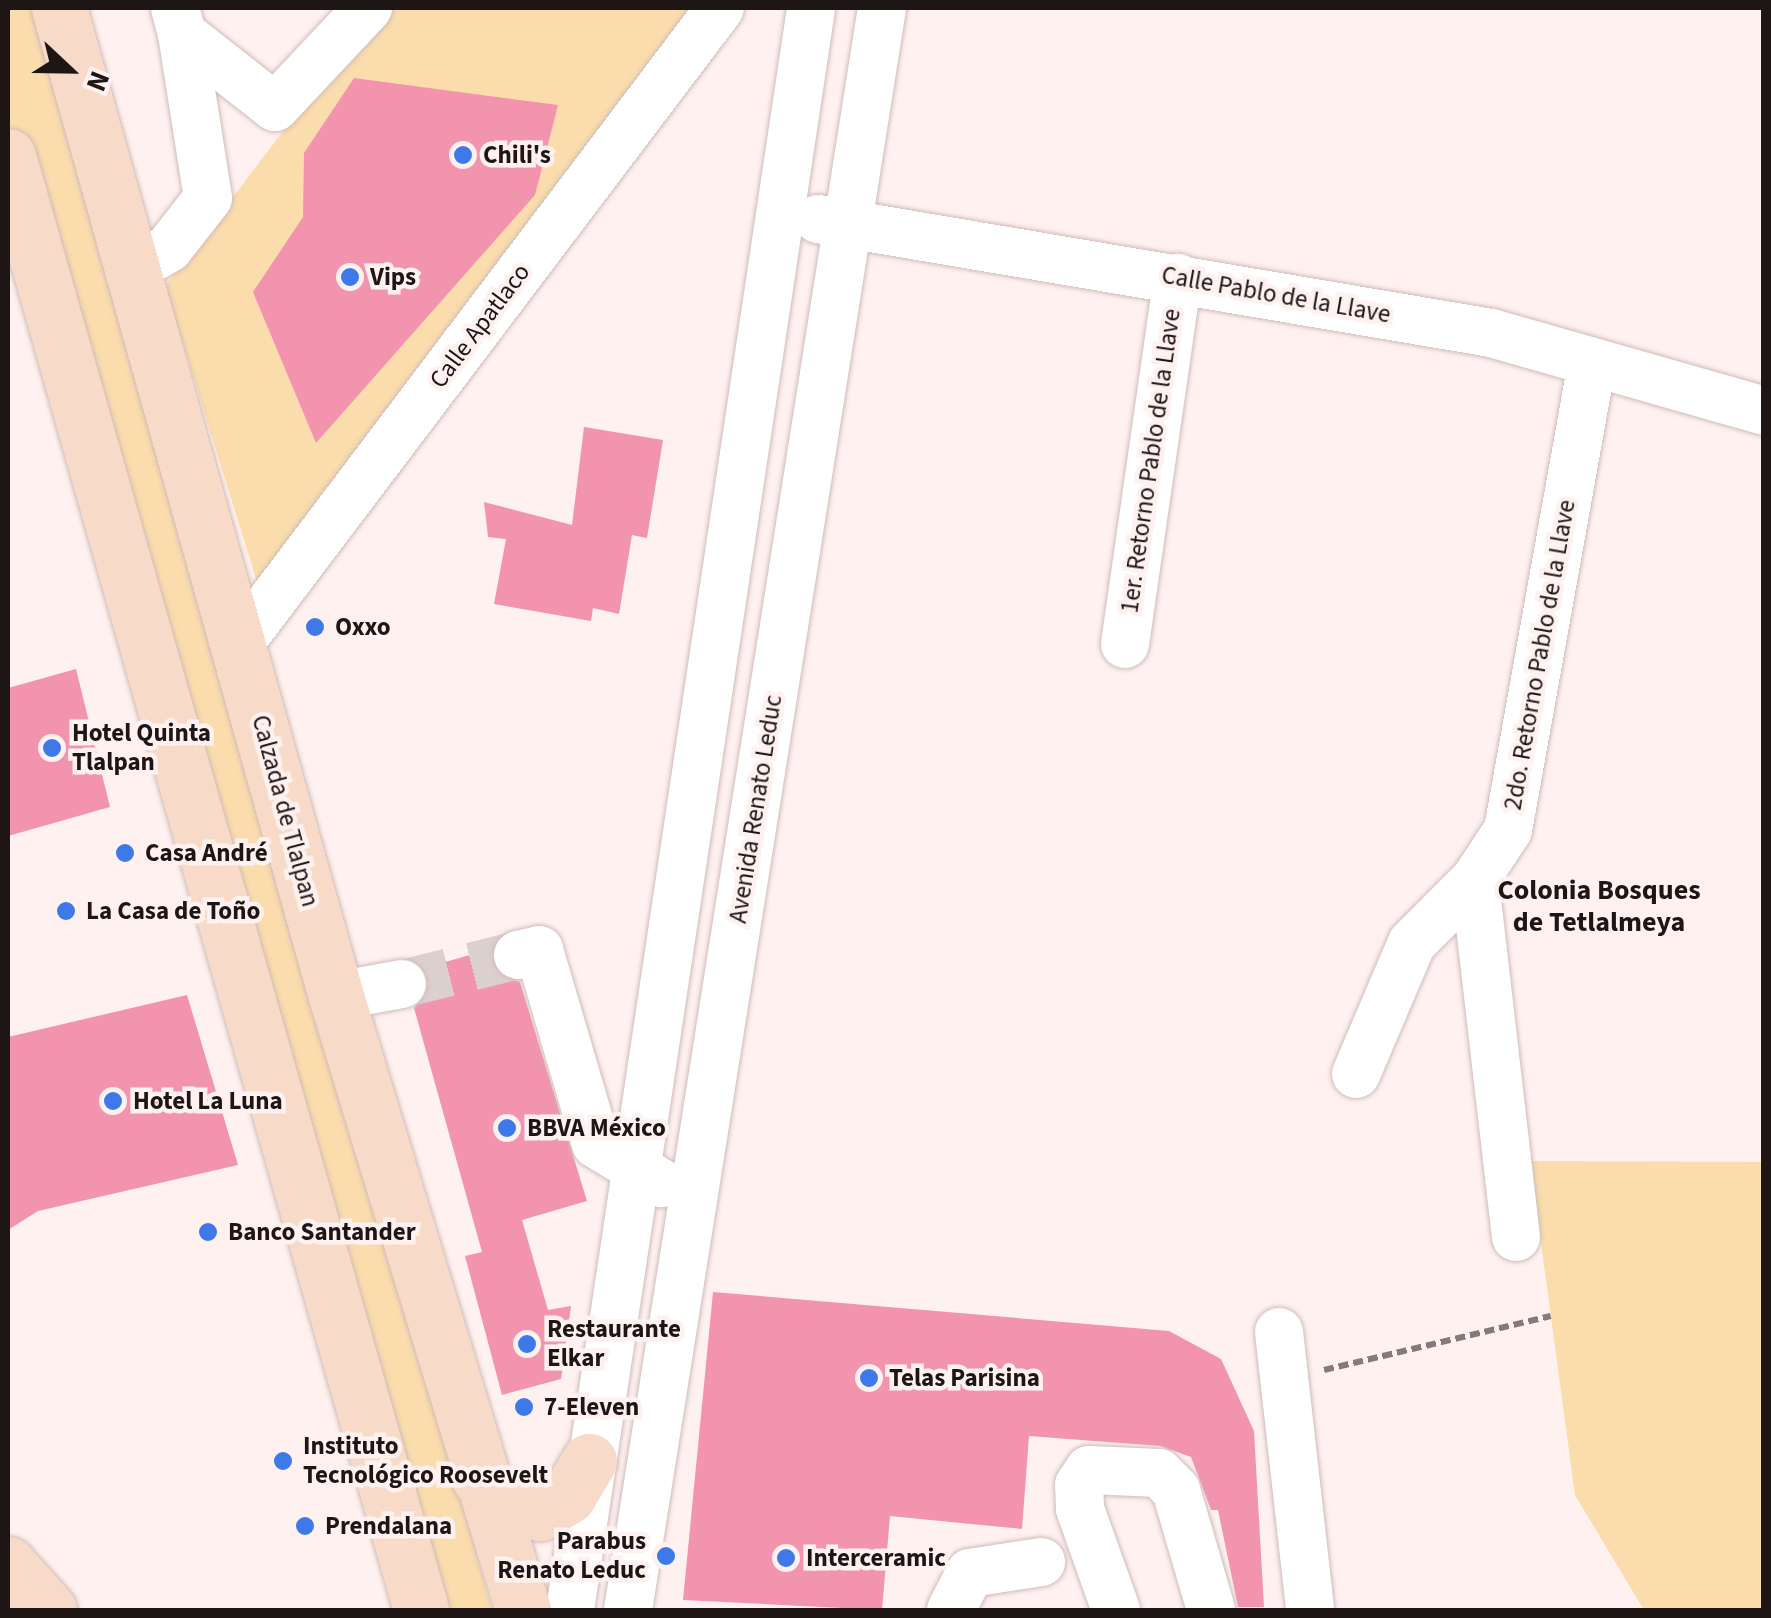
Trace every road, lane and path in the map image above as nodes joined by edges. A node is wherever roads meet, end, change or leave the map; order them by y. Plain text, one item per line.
1 (59, 8) edge
2 (368, 8) edge
3 (720, 8) edge
4 (811, 8) edge
5 (882, 8) edge
6 (179, 21) edge
7 (8, 156) edge
8 (781, 215) junction
9 (846, 222) junction
10 (131, 270) junction
11 (1178, 278) junction
12 (1592, 364) junction
13 (1764, 411) edge
14 (239, 644) junction
15 (1124, 644) dead end
16 (1475, 880) junction
17 (518, 955) dead end
18 (402, 984) tunnel mouth
19 (336, 996) junction
20 (1356, 1074) dead end
21 (638, 1171) junction
22 (695, 1201) junction
23 (1516, 1236) dead end
24 (1551, 1316) dead end
25 (1279, 1332) dead end
26 (1284, 1380) junction
27 (590, 1460) junction
28 (479, 1478) junction
29 (1041, 1562) dead end
30 (8, 1564) edge
31 (50, 1610) edge
32 (421, 1610) edge
33 (523, 1610) edge
34 (570, 1610) edge
35 (628, 1610) edge
36 (951, 1610) edge
37 (1116, 1610) edge
38 (1212, 1610) edge
39 (1310, 1610) edge

1 - 10 main road, Calzada de Tlalpan
2 - 6 street
3 - 14 street, Calle Apatlaco
4 - 8 street
5 - 9 street, Avenida Renato Leduc
6 - 10 street
7 - 32 main road
8 - 9 street, Calle Pablo de la Llave
8 - 21 street
9 - 11 street, Calle Pablo de la Llave
9 - 22 street, Avenida Renato Leduc
10 - 14 main road, Calzada de Tlalpan
11 - 12 street, Calle Pablo de la Llave
11 - 15 street, 1er. Retorno Pablo de la Llave
12 - 13 street, Calle Pablo de la Llave
12 - 16 street, 2do. Retorno Pablo de la Llave
14 - 19 main road, Calzada de Tlalpan
16 - 20 street, 2do. Retorno Pablo de la Llave
16 - 23 street
17 - 21 street
18 - 19 street
19 - 28 main road, Calzada de Tlalpan
21 - 22 street
21 - 27 street
22 - 35 street, Avenida Renato Leduc
24 - 26 path
25 - 26 street
26 - 39 street
27 - 28 main road
27 - 34 street
28 - 33 main road, Calzada de Tlalpan
29 - 36 street
30 - 31 main road
37 - 38 street

